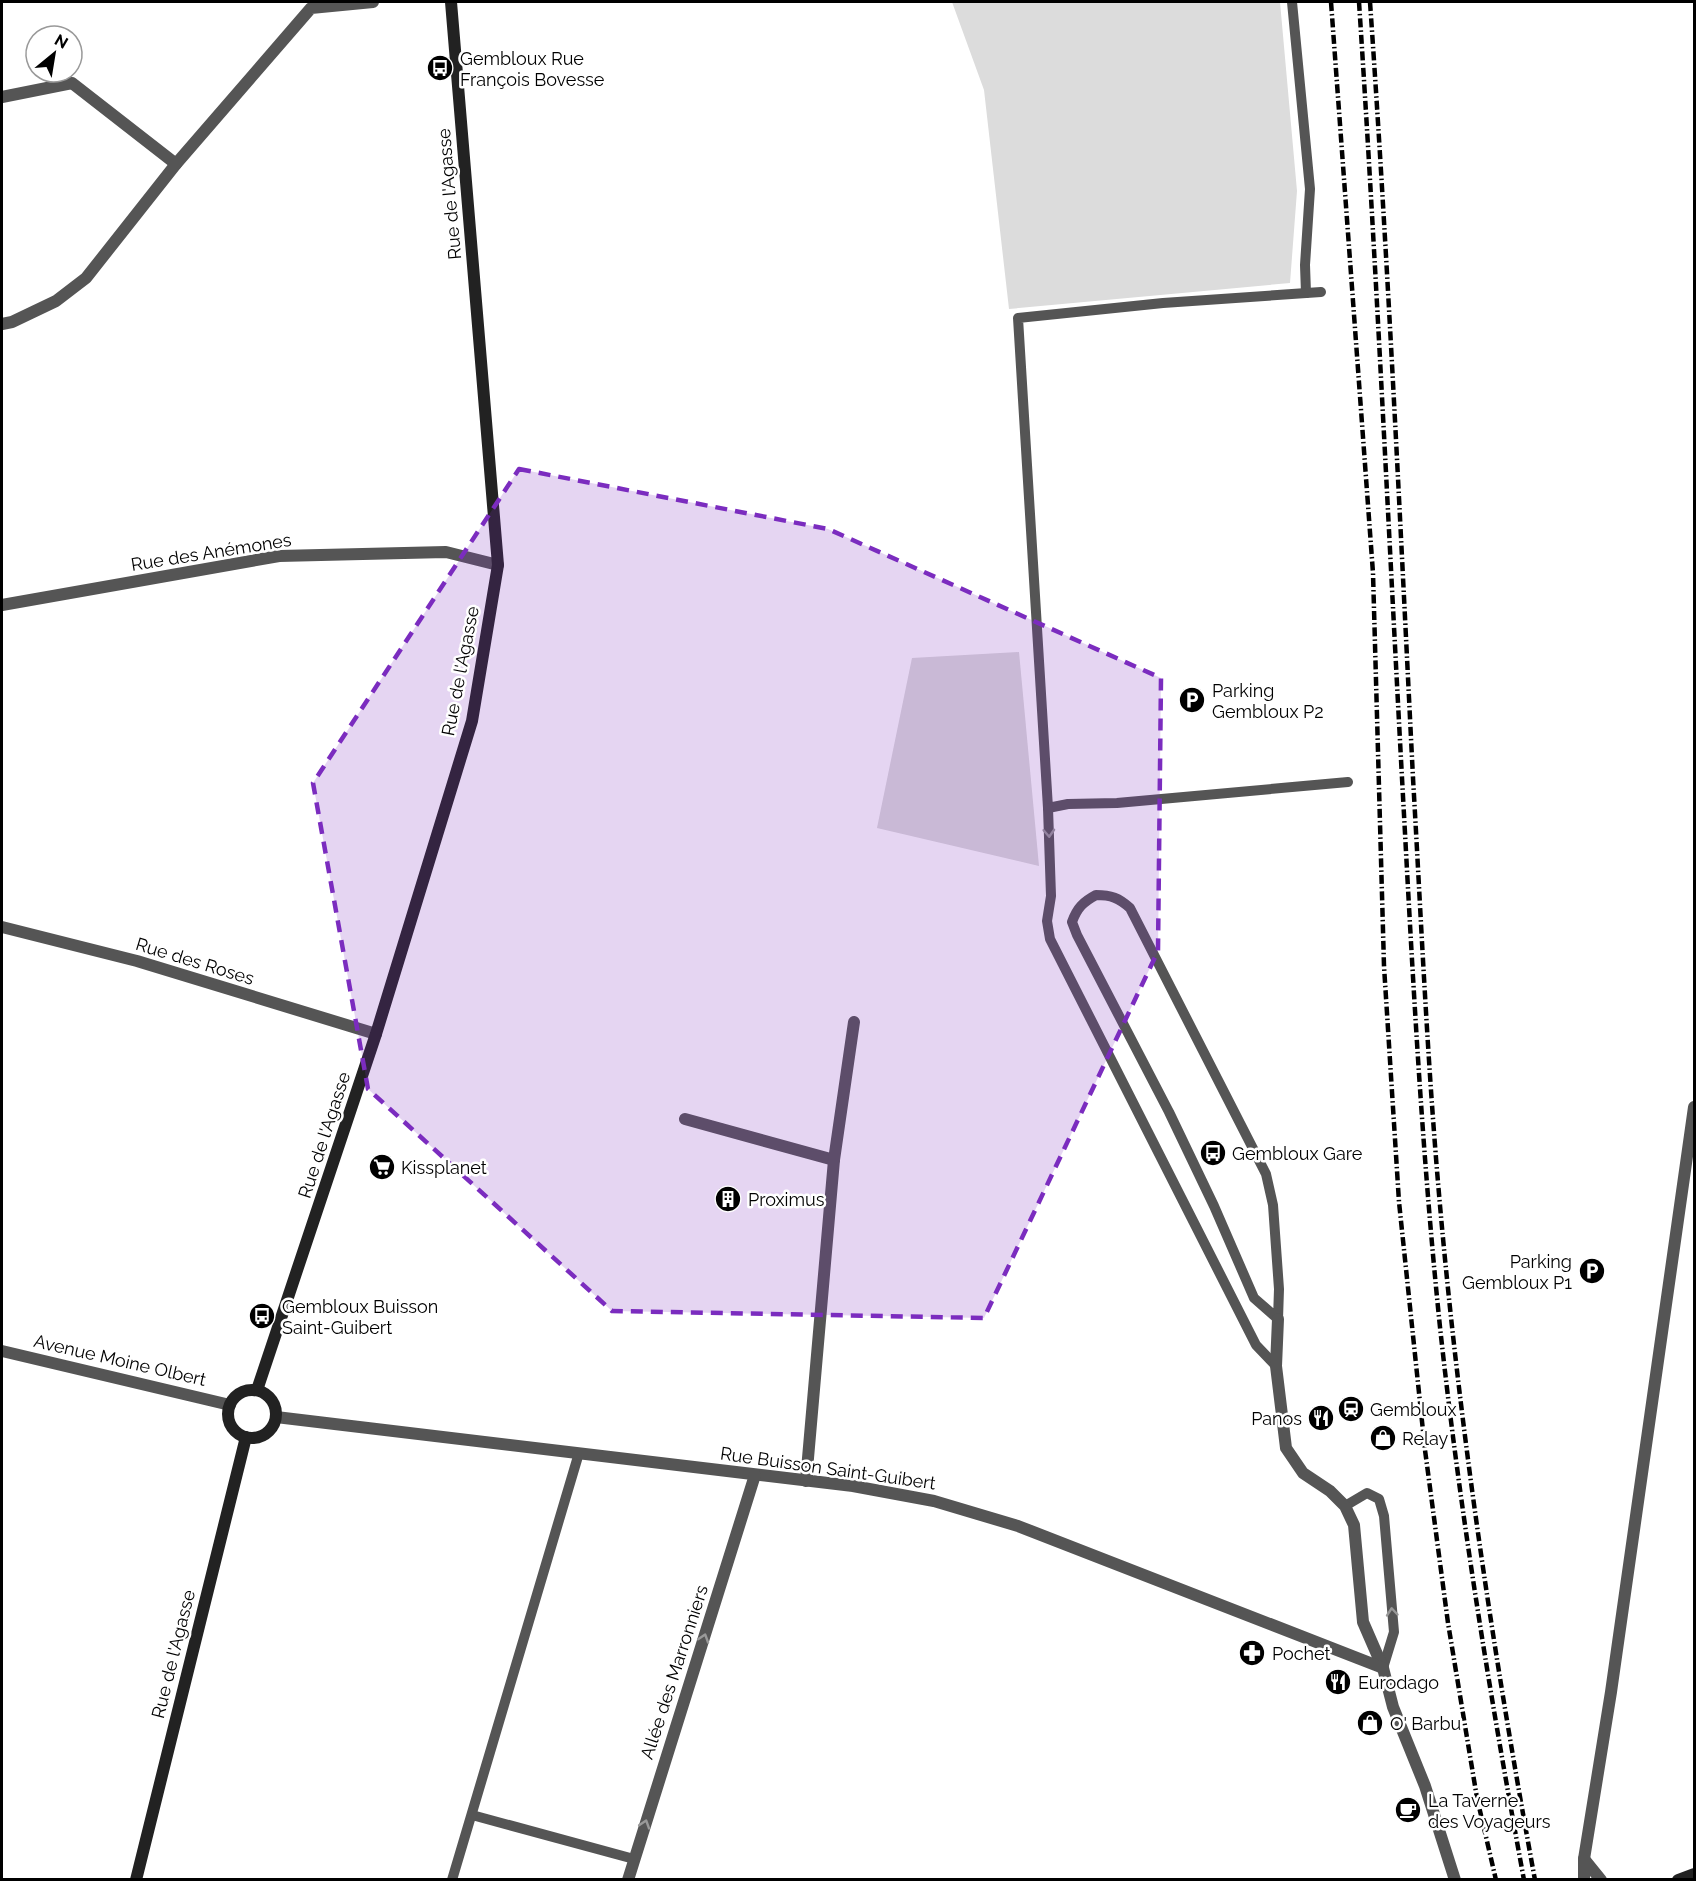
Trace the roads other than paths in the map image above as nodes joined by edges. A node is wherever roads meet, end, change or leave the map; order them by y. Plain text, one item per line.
1 (373, 2) edge
2 (450, 2) edge
3 (1292, 2) edge
4 (2, 97) edge
5 (176, 164) junction
6 (1321, 292) dead end
7 (1306, 293) junction
8 (2, 324) edge
9 (498, 565) junction
10 (2, 605) edge
11 (1348, 782) dead end
12 (1048, 808) junction
13 (2, 927) edge
14 (854, 1022) dead end
15 (376, 1034) junction
16 (1695, 1107) edge
17 (685, 1119) dead end
18 (834, 1160) junction
19 (1278, 1319) junction
20 (3, 1355) edge
21 (1276, 1366) junction
22 (257, 1390) junction
23 (230, 1405) junction
24 (276, 1417) junction
25 (246, 1437) junction
26 (579, 1453) junction
27 (755, 1475) junction
28 (806, 1481) junction
29 (1345, 1506) junction
30 (1383, 1668) junction
31 (472, 1815) junction
32 (634, 1859) junction
33 (1584, 1859) junction
34 (1695, 1874) edge
35 (136, 1880) edge
36 (452, 1880) edge
37 (628, 1880) edge
38 (1455, 1880) edge
39 (1584, 1880) edge
40 (1601, 1880) edge
41 (1678, 1880) edge

1 - 5 street
2 - 9 street, Rue de l'Agasse
3 - 7 lane
4 - 5 street
5 - 8 street
6 - 7 lane
7 - 12 lane
9 - 10 street, Rue des Anémones
9 - 15 street, Rue de l'Agasse
11 - 12 lane
12 -> 21 lane
13 - 15 street, Rue des Roses
14 - 18 street
15 - 22 street, Rue de l'Agasse
16 - 33 street
17 - 18 street
18 - 28 street
19 - 19 lane
19 - 21 street
20 - 23 street, Avenue Moine Olbert
21 - 29 street
22 - 23 street
22 - 24 street
23 - 25 street
24 - 25 street
24 - 26 street, Rue Buisson Saint-Guibert
25 - 35 street, Rue de l'Agasse
26 - 27 street, Rue Buisson Saint-Guibert
26 - 31 lane
27 - 28 street, Rue Buisson Saint-Guibert
32 -> 27 street, Allée des Marronniers
28 - 30 street, Rue Buisson Saint-Guibert
29 - 30 street
30 -> 29 lane
30 - 38 street
31 - 32 lane
31 - 36 lane
32 - 37 street, Allée des Marronniers
33 - 39 street
33 - 40 street
34 - 41 street

